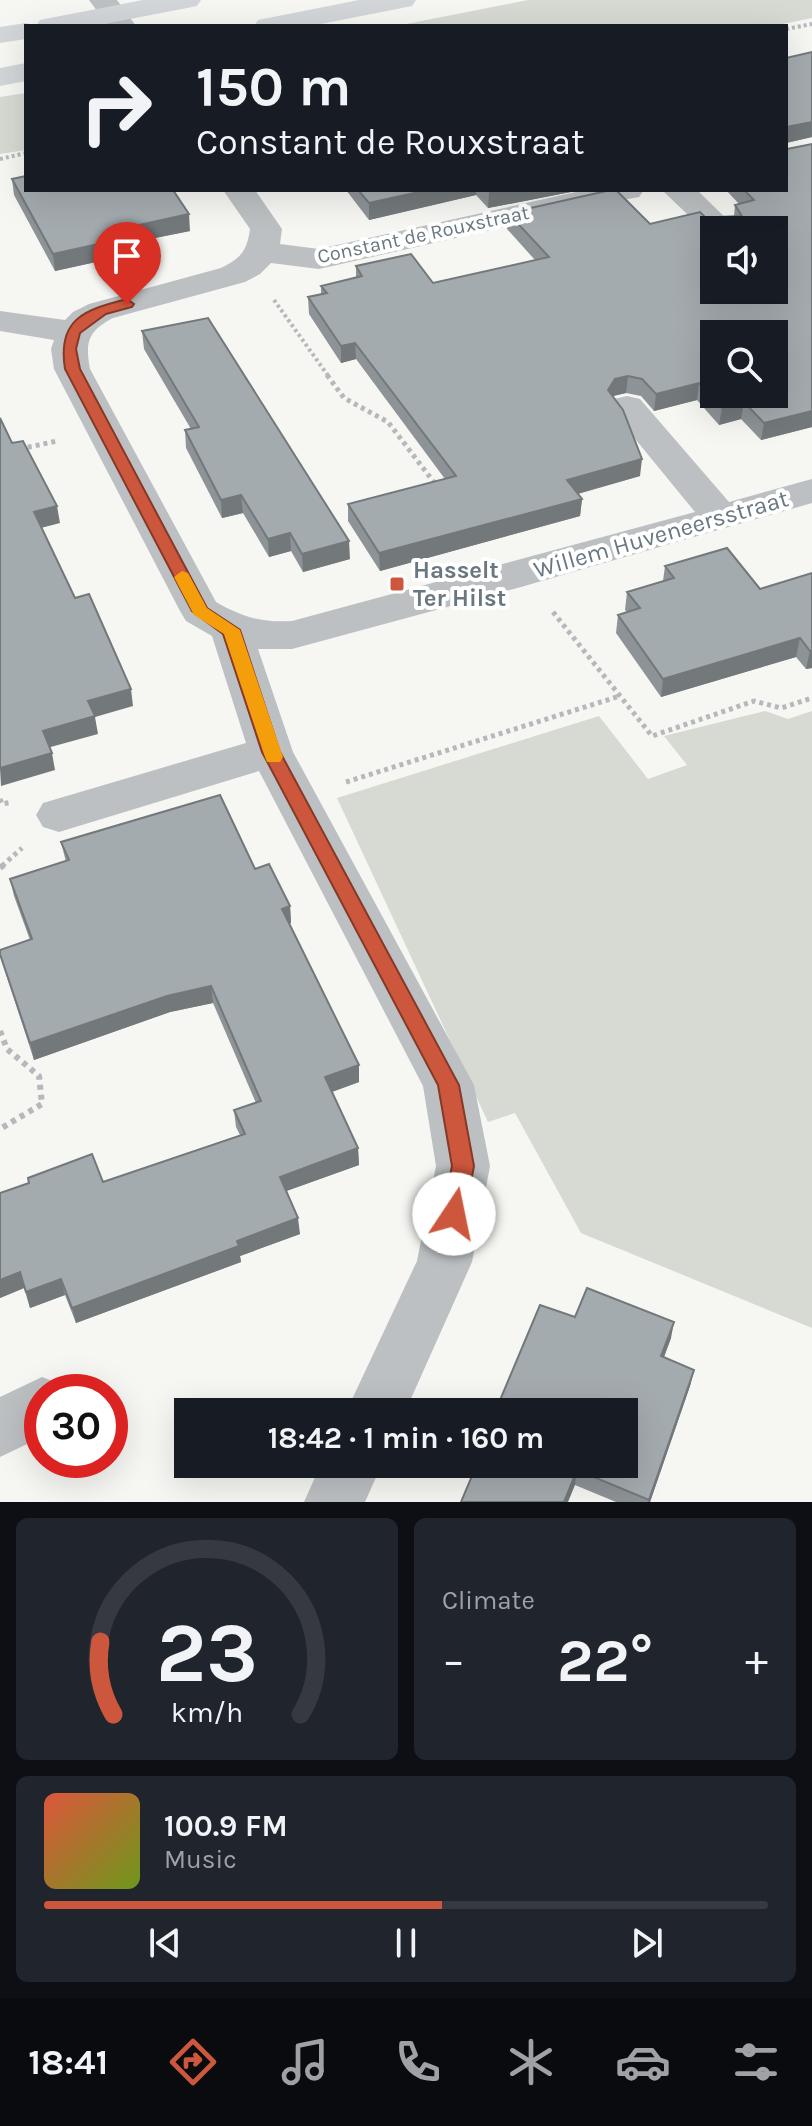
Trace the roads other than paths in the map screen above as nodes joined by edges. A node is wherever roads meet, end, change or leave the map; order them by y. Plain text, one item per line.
1 (103, 0) edge
2 (187, 0) edge
3 (402, 0) edge
4 (61, 24) edge
5 (121, 24) edge
6 (278, 24) edge
7 (24, 31) edge
8 (0, 35) edge
9 (24, 72) edge
10 (0, 77) edge
11 (240, 192) edge
12 (619, 192) edge
13 (680, 192) edge
14 (707, 216) edge
15 (257, 259) junction
16 (0, 321) edge
17 (73, 332) junction
18 (627, 407) dead end
19 (812, 491) edge
20 (720, 516) junction
21 (231, 630) junction
22 (271, 752) junction
23 (59, 815) dead end
24 (381, 1398) edge
25 (24, 1415) edge
26 (0, 1429) edge
27 (345, 1478) edge
28 (334, 1502) edge

1 - 5 street
2 - 4 highway
3 - 6 highway
7 - 8 highway
9 - 10 highway
11 - 15 street
12 - 15 street, Constant de Rouxstraat
13 - 14 street
15 - 17 street, Constant de Rouxstraat
16 - 17 street
17 - 21 street
18 - 20 street
19 - 20 street, Willem Huveneersstraat
20 - 21 street, Willem Huveneersstraat
21 - 22 street
22 - 23 street
22 - 24 street
25 - 26 street
27 - 28 street

